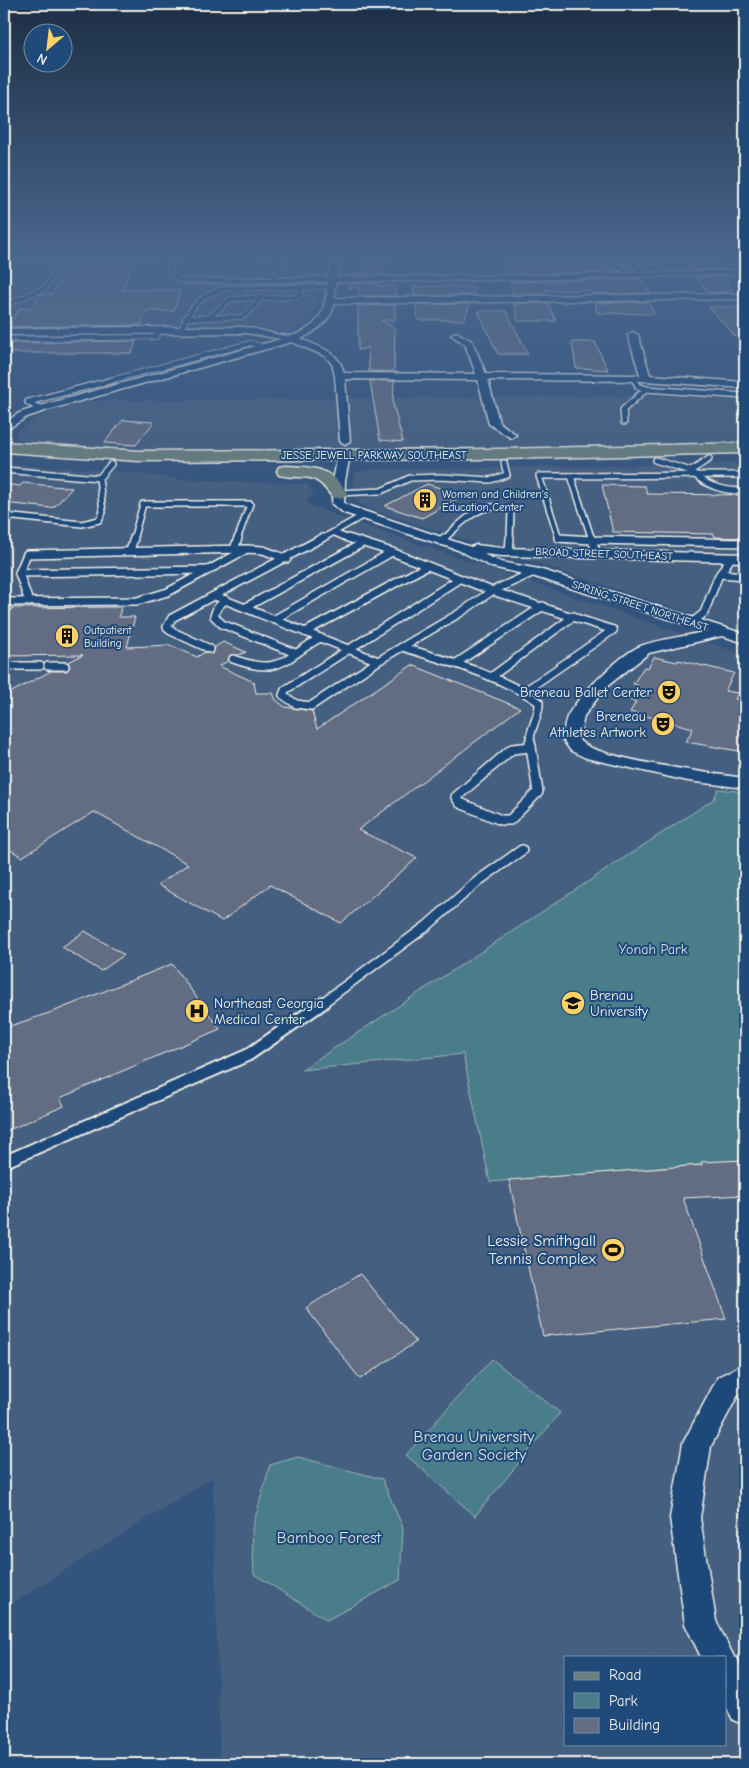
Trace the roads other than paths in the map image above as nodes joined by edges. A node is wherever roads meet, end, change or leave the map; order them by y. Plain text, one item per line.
1 (4, 339) edge
2 (41, 339) edge
3 (293, 339) joint
4 (462, 339) edge
5 (634, 339) edge
6 (340, 376) junction
7 (482, 376) junction
8 (634, 377) junction
9 (646, 378) junction
10 (745, 385) edge
11 (646, 390) junction
12 (745, 396) edge
13 (624, 422) dead end
14 (4, 428) edge
15 (511, 435) dead end
16 (4, 447) edge
17 (745, 448) edge
18 (343, 454) junction
19 (4, 457) edge
20 (745, 458) edge
21 (709, 459) junction
22 (655, 460) junction
23 (504, 463) junction
24 (112, 464) junction
25 (176, 467) junction
26 (4, 470) edge
27 (693, 473) junction
28 (745, 475) edge
29 (571, 476) junction
30 (99, 478) junction
31 (745, 491) edge
32 (338, 492) junction
33 (4, 516) edge
34 (362, 516) junction
35 (334, 533) junction
36 (592, 540) junction
37 (441, 541) junction
38 (745, 543) edge
39 (361, 544) junction
40 (463, 546) junction
41 (234, 549) junction
42 (247, 549) junction
43 (130, 551) junction
44 (392, 552) junction
45 (509, 552) junction
46 (535, 552) junction
47 (597, 554) junction
48 (731, 558) junction
49 (745, 558) edge
50 (287, 559) junction
51 (427, 566) junction
52 (209, 570) junction
53 (534, 572) junction
54 (19, 573) junction
55 (720, 574) junction
56 (745, 576) edge
57 (459, 579) junction
58 (492, 591) junction
59 (215, 596) junction
60 (225, 600) junction
61 (4, 602) edge
62 (29, 602) junction
63 (543, 606) junction
64 (246, 607) junction
65 (574, 616) junction
66 (275, 619) junction
67 (693, 622) junction
68 (305, 632) junction
69 (723, 632) junction
70 (320, 638) junction
71 (745, 639) edge
72 (402, 646) junction
73 (347, 648) junction
74 (210, 649) dead end
75 (295, 653) junction
76 (233, 658) dead end
77 (378, 661) junction
78 (455, 664) junction
79 (4, 666) edge
80 (44, 666) joint
81 (65, 666) dead end
82 (491, 677) junction
83 (525, 691) junction
84 (532, 747) junction
85 (745, 783) edge
86 (522, 850) dead end
87 (4, 1162) edge
88 (745, 1376) edge
89 (717, 1656) edge
90 (726, 1672) edge
91 (745, 1708) edge

1 - 2 lane
3 - 6 street
3 - 14 street
4 - 7 street
5 - 9 street
6 - 7 street
6 - 18 street
7 - 8 street
7 - 15 street
8 - 9 street
8 - 11 lane
9 - 10 street
11 - 12 lane
11 - 13 lane
16 - 18 main road, JESSE JEWELL PARKWAY SOUTHEAST
17 - 18 main road, JESSE JEWELL PARKWAY SOUTHEAST
18 - 23 main road, JESSE JEWELL PARKWAY SOUTHEAST
18 - 25 main road, JESSE JEWELL PARKWAY SOUTHEAST
18 - 32 street
19 - 24 main road, JESSE JEWELL PARKWAY SOUTHEAST
20 - 21 main road, JESSE JEWELL PARKWAY SOUTHEAST
21 - 22 main road, JESSE JEWELL PARKWAY SOUTHEAST
21 - 27 lane
22 - 23 main road, JESSE JEWELL PARKWAY SOUTHEAST
22 - 27 lane
23 - 32 lane
24 - 25 main road, JESSE JEWELL PARKWAY SOUTHEAST
24 - 30 lane
25 - 32 main road
26 - 30 lane
27 - 28 lane
27 - 29 lane
27 - 31 lane
29 - 36 lane
29 - 36 lane
30 - 33 lane
32 - 34 street, SPRING STREET NORTHEAST
34 - 35 lane
34 - 37 street, SPRING STREET NORTHEAST
35 - 39 lane
35 - 50 lane
36 - 38 lane
36 - 47 lane
37 - 40 street, SPRING STREET NORTHEAST
37 - 45 lane
39 - 44 lane
39 - 64 lane
40 - 45 street, BROAD STREET SOUTHEAST
40 - 53 street, SPRING STREET NORTHEAST
41 - 42 lane
41 - 43 lane
41 - 43 lane
42 - 50 lane
42 - 52 lane
43 - 54 lane
44 - 51 lane
44 - 66 lane
45 - 46 street, BROAD STREET SOUTHEAST
46 - 47 street, BROAD STREET SOUTHEAST
46 - 53 street
47 - 48 street, BROAD STREET SOUTHEAST
48 - 49 street, BROAD STREET SOUTHEAST
48 - 55 lane
50 - 59 lane
51 - 57 lane
51 - 68 lane
52 - 54 lane
52 - 62 lane
53 - 58 lane
53 - 67 street, SPRING STREET NORTHEAST
54 - 62 lane
55 - 56 lane
55 - 67 lane
57 - 58 lane
57 - 73 lane
58 - 63 lane
58 - 72 lane
59 - 60 lane
59 - 74 lane
60 - 64 lane
60 - 75 lane
61 - 62 lane
63 - 65 lane
63 - 78 lane
64 - 66 lane
65 - 82 lane
65 - 83 lane
66 - 68 lane
67 - 69 street, SPRING STREET NORTHEAST
68 - 70 lane
69 - 71 street, SPRING STREET NORTHEAST
69 - 85 street
70 - 73 lane
70 - 75 lane
72 - 77 lane
72 - 78 lane
73 - 77 lane
73 - 77 lane
75 - 76 lane
78 - 82 lane
79 - 80 lane
80 - 81 lane
82 - 83 lane
83 - 84 lane
84 - 84 lane
86 - 87 lane
88 - 89 street
90 - 91 street

